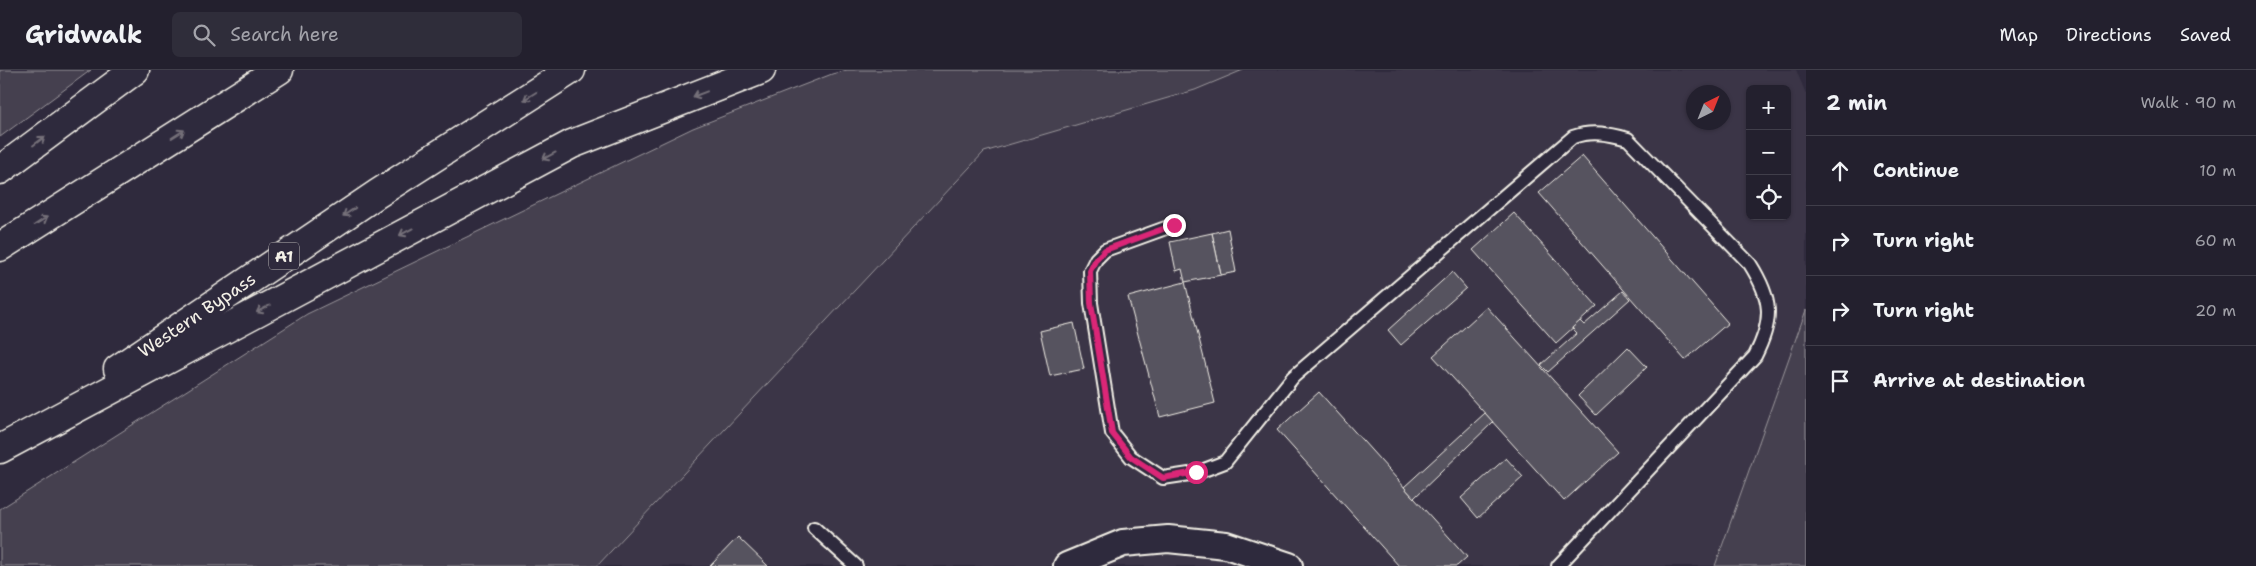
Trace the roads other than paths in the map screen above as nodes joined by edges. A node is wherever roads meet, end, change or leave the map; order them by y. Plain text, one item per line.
1 (135, 70) edge
2 (279, 70) edge
3 (571, 70) edge
4 (761, 70) edge
5 (0, 170) edge
6 (1174, 225) dead end
7 (0, 247) edge
8 (0, 449) edge
9 (814, 528) dead end
10 (856, 566) edge
11 (1067, 566) edge
12 (1289, 566) edge
13 (1558, 566) edge

5 -> 1 highway
7 -> 2 highway
3 -> 8 highway, Western Bypass / A1
4 -> 8 highway
6 - 13 lane
9 - 10 lane
11 - 12 street

